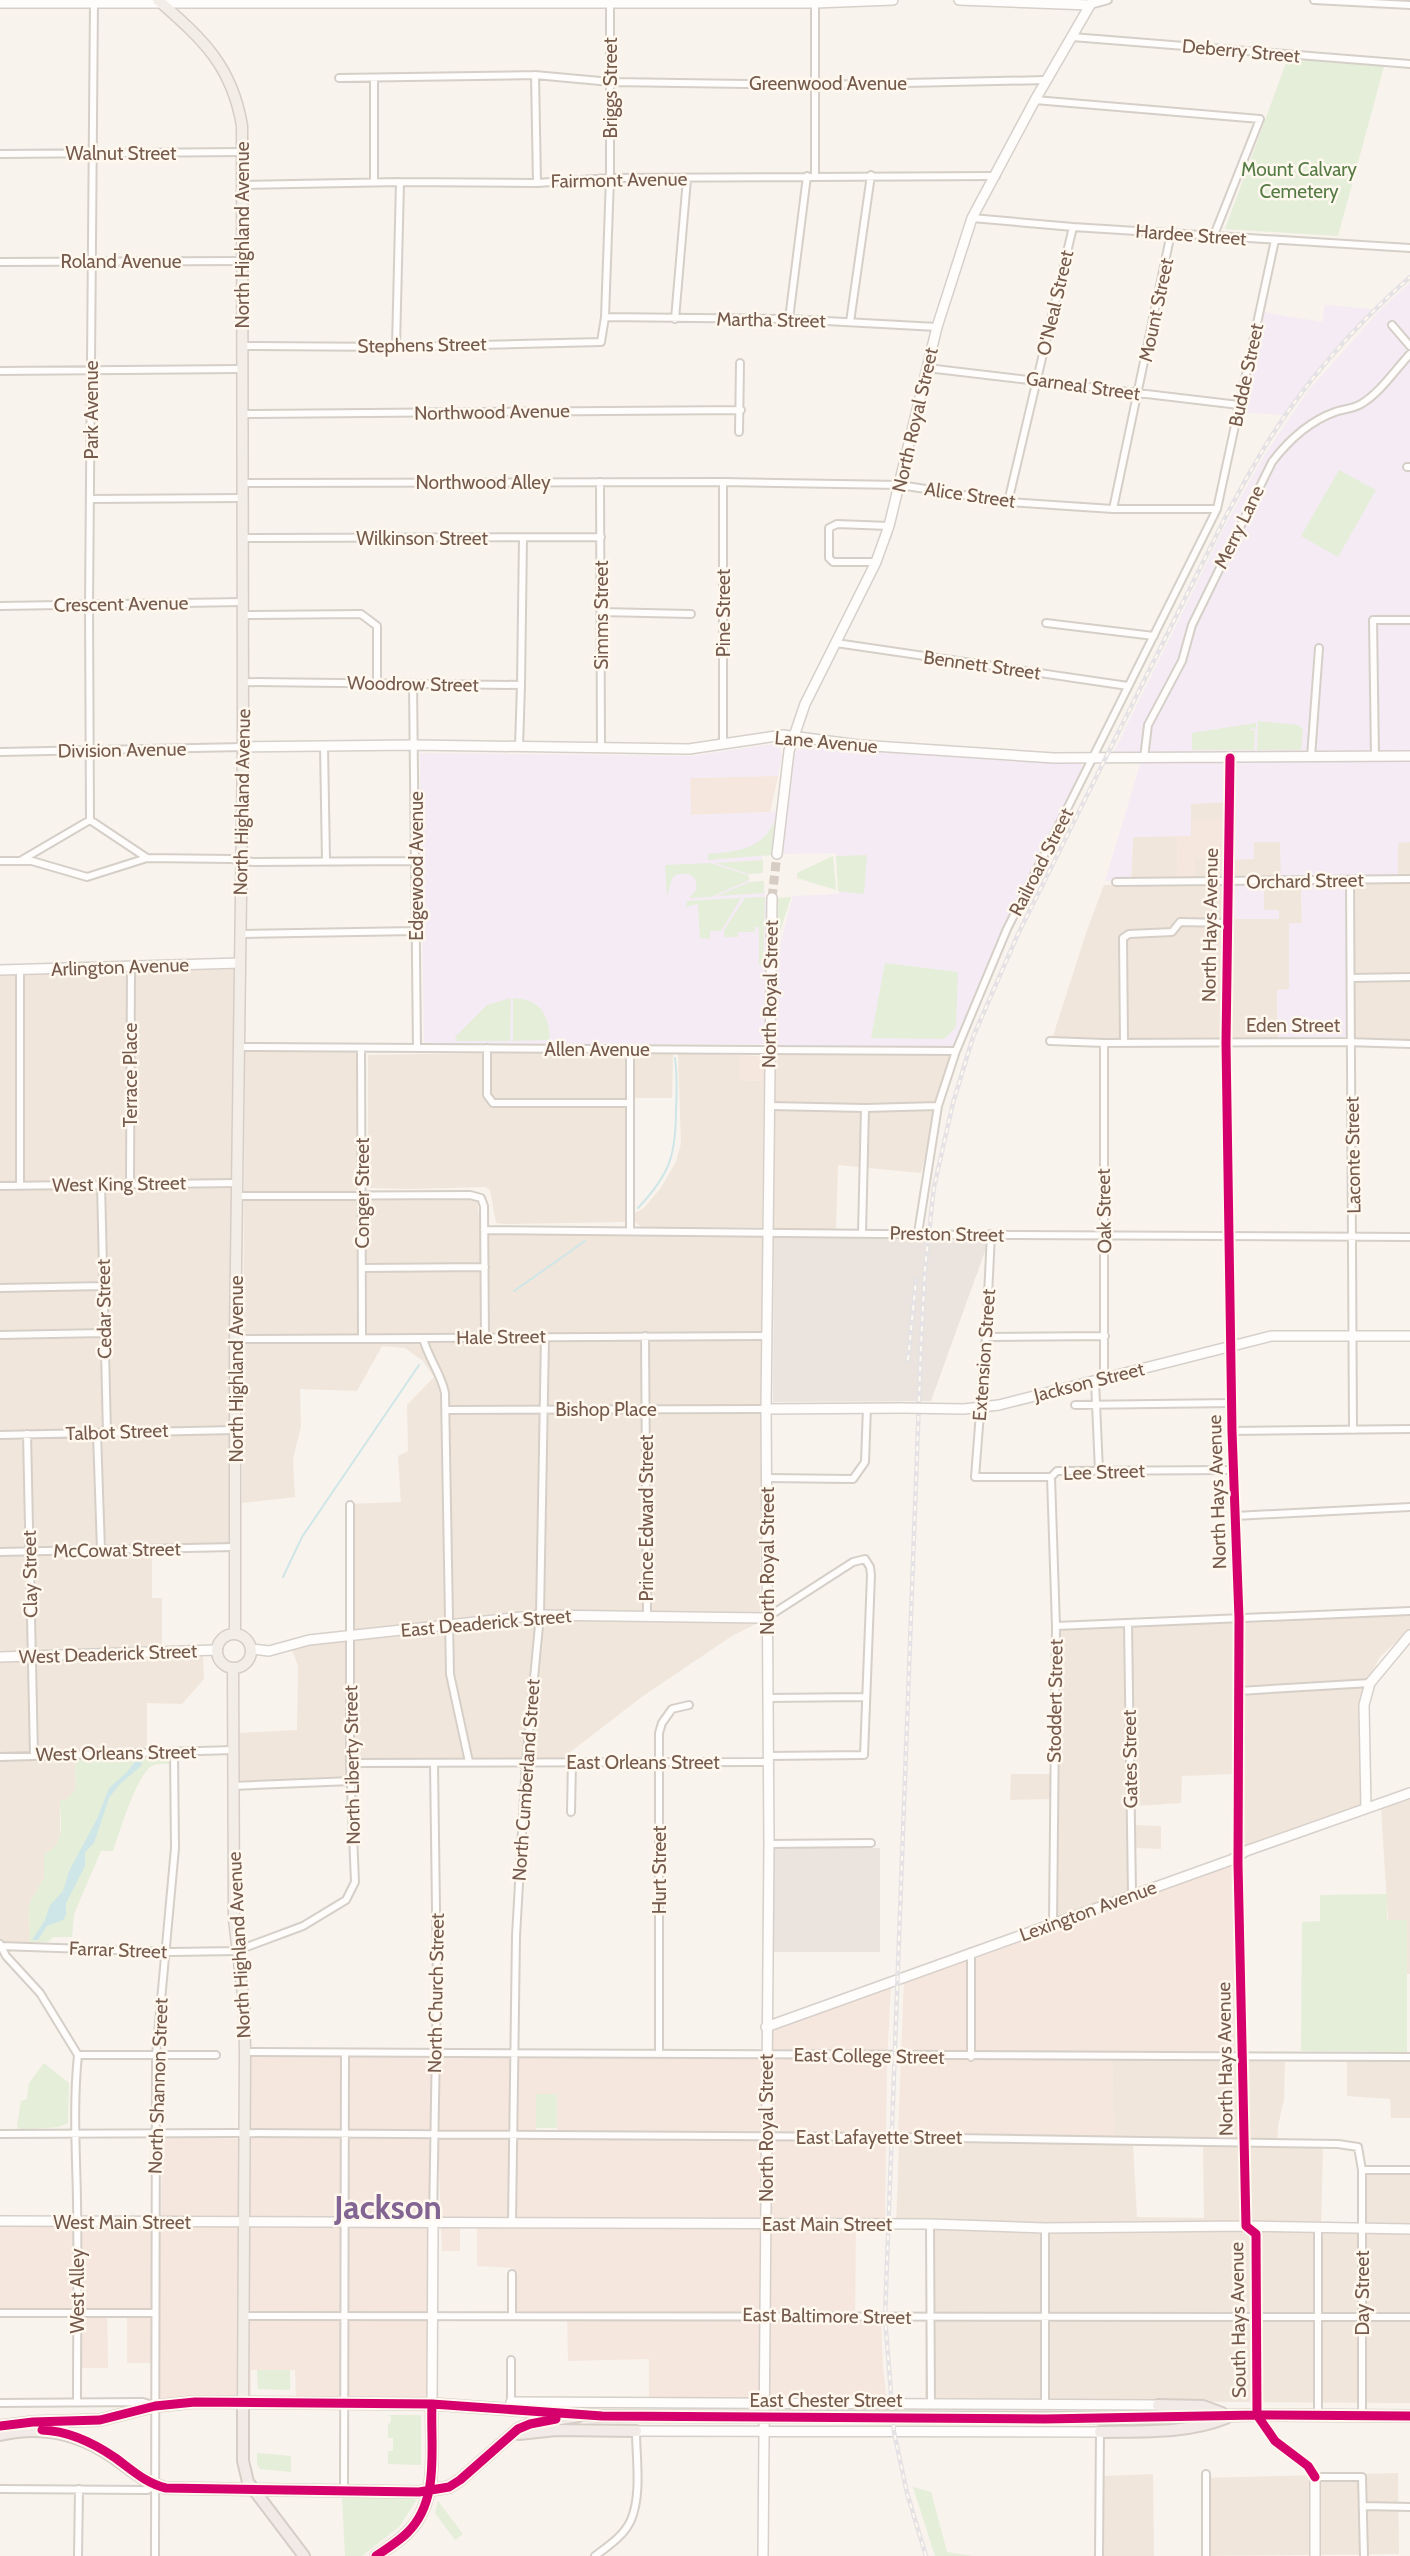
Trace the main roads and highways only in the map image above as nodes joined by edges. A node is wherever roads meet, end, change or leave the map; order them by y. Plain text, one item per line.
1 (161, 1) edge
2 (235, 1633) junction
3 (233, 1668) junction
4 (511, 2402) road end
5 (243, 2403) junction
6 (432, 2404) junction
7 (453, 2405) junction
8 (1157, 2405) road end
9 (579, 2416) junction
10 (1231, 2416) junction
11 (1410, 2416) edge
12 (0, 2426) edge
13 (636, 2431) road end
14 (1100, 2432) road end
15 (0, 2435) edge
16 (506, 2438) junction
17 (254, 2489) junction
18 (429, 2491) junction
19 (304, 2556) edge
20 (376, 2556) edge

1 - 2 main road, North Highland Avenue
2 - 3 main road
2 - 3 main road
3 - 5 main road, North Highland Avenue
4 - 7 highway
5 - 6 highway, East Chester Street
5 - 12 highway, East Chester Street
5 - 17 highway
6 - 7 highway, East Chester Street
6 - 18 highway
7 - 9 highway, East Chester Street
8 - 10 highway
9 - 10 highway, East Chester Street, bridge
9 - 16 highway
10 - 11 highway, East Chester Street
10 - 14 highway
13 - 16 highway
15 - 17 highway
16 - 18 highway
17 - 18 highway
17 - 19 highway
18 - 20 highway

